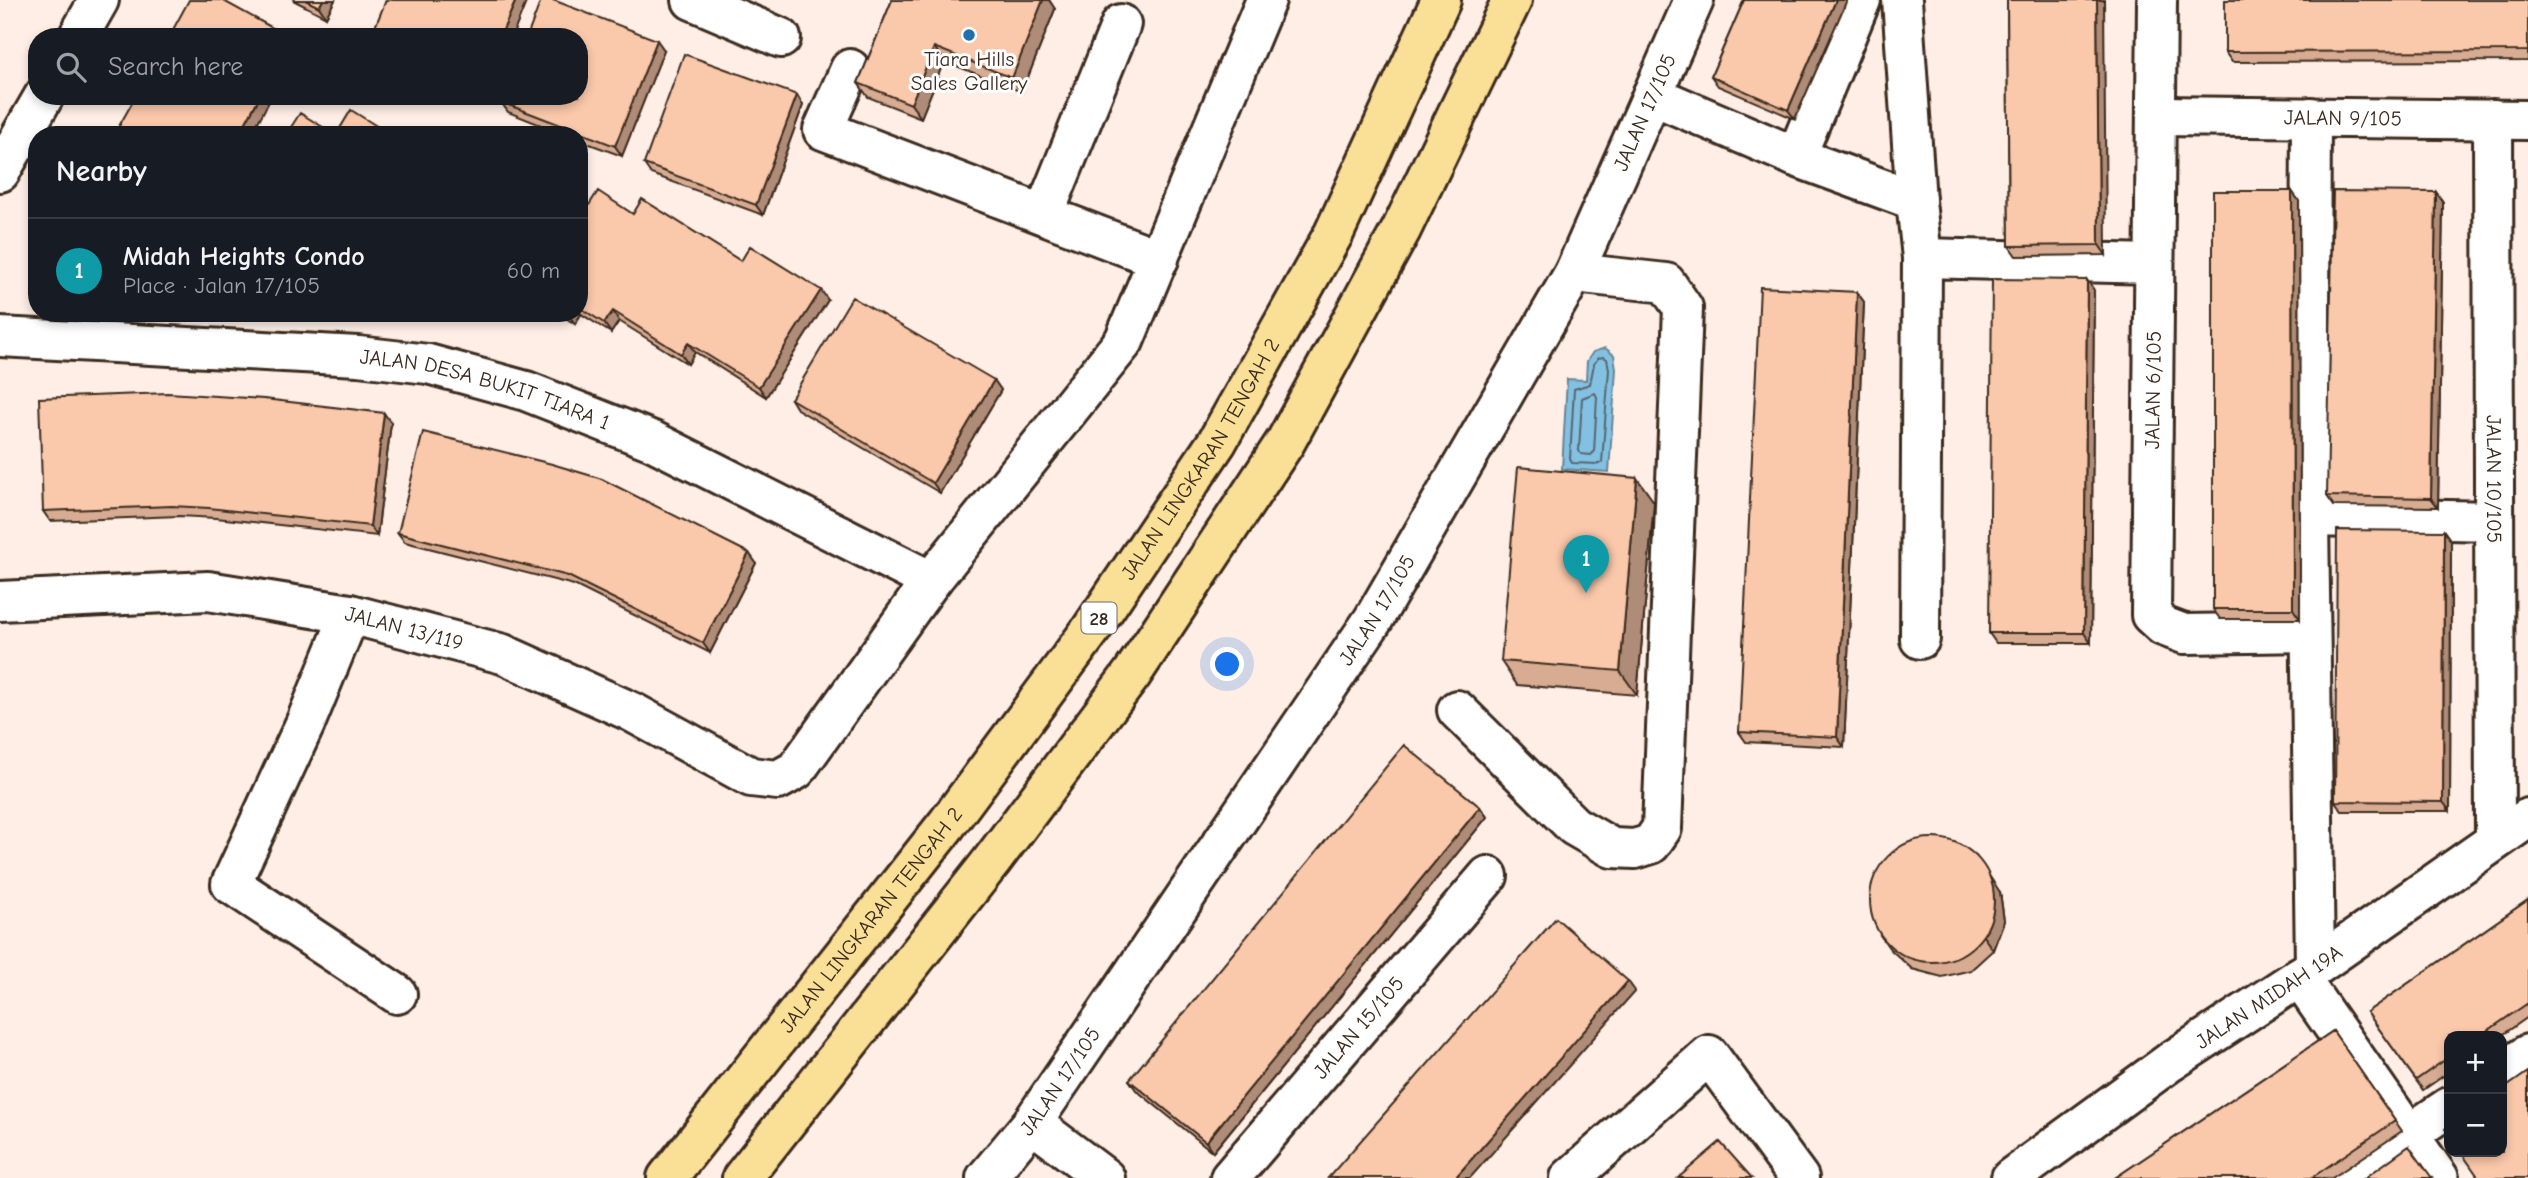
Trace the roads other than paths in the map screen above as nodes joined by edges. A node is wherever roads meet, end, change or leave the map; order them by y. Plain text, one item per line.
1 (99, 0) edge
2 (692, 0) edge
3 (1266, 0) edge
4 (1441, 0) edge
5 (1512, 0) edge
6 (1694, 0) edge
7 (1861, 0) edge
8 (1902, 0) edge
9 (2157, 0) edge
10 (1121, 24) dead end
11 (83, 28) edge
12 (781, 38) dead end
13 (850, 69) dead end
14 (1653, 96) junction
15 (39, 105) edge
16 (2157, 116) junction
17 (2311, 117) junction
18 (2510, 119) edge
19 (1796, 157) junction
20 (0, 173) edge
21 (1916, 201) junction
22 (1044, 214) junction
23 (1922, 258) junction
24 (1160, 259) junction
25 (2154, 264) junction
26 (1574, 273) junction
27 (0, 337) edge
28 (2309, 517) junction
29 (2494, 521) junction
30 (931, 582) junction
31 (0, 601) edge
32 (350, 614) junction
33 (2311, 632) junction
34 (1920, 639) dead end
35 (1457, 710) dead end
36 (2528, 818) edge
37 (2495, 840) junction
38 (1488, 876) dead end
39 (2307, 972) junction
40 (397, 994) dead end
41 (2528, 1054) edge
42 (2507, 1069) edge
43 (2444, 1110) edge
44 (1032, 1123) junction
45 (2410, 1134) junction
46 (667, 1178) edge
47 (743, 1178) edge
48 (986, 1178) edge
49 (1105, 1178) edge
50 (1230, 1178) edge
51 (1570, 1178) edge
52 (1798, 1178) edge
53 (2011, 1178) edge
54 (2344, 1178) edge
55 (2439, 1178) edge

1 - 11 street
2 - 12 street
3 - 24 street
4 - 46 highway, JALAN LINGKARAN TENGAH 2 / 28
5 - 47 highway
6 - 14 street, JALAN 17/105
7 - 19 street
8 - 21 street
9 - 16 street, JALAN 6/105
10 - 22 street
13 - 22 street
14 - 19 street
14 - 26 street, JALAN 17/105
15 - 20 street
16 - 17 street, JALAN 9/105
16 - 25 street, JALAN 6/105
17 - 18 street, JALAN 9/105
17 - 28 street
18 - 29 street, JALAN 10/105
19 - 21 street
21 - 23 street
22 - 24 street
23 - 25 street
23 - 34 street
24 - 30 street
25 - 33 street, JALAN 6/105
26 - 35 street
26 - 44 street, JALAN 17/105
27 - 30 street, JALAN DESA BUKIT TIARA 1
28 - 29 street
28 - 33 street
29 - 37 street, JALAN 10/105
30 - 32 street, JALAN 13/119
31 - 32 street, JALAN 13/119
32 - 40 street
33 - 39 street
36 - 37 street, JALAN MIDAH 19A
37 - 39 street, JALAN MIDAH 19A
38 - 50 street, JALAN 15/105
39 - 45 street
39 - 53 street, JALAN MIDAH 19A
41 - 42 street
43 - 45 street
44 - 48 street, JALAN 17/105
44 - 49 street
45 - 54 street
45 - 55 street
51 - 52 street

